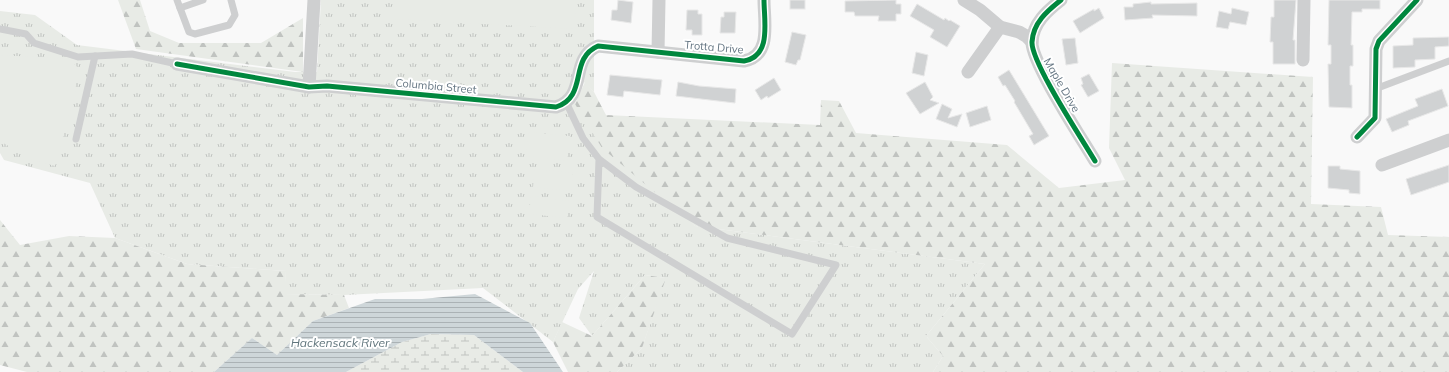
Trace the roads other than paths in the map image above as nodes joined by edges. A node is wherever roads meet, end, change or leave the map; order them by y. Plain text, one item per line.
1 (177, 0) edge
2 (203, 0) edge
3 (231, 0) edge
4 (314, 0) edge
5 (659, 0) edge
6 (764, 0) edge
7 (964, 0) edge
8 (1061, 0) edge
9 (1304, 0) edge
10 (1417, 0) edge
11 (180, 8) junction
12 (1000, 27) junction
13 (0, 29) edge
14 (1032, 42) junction
15 (658, 52) junction
16 (95, 56) junction
17 (1303, 60) dead end
18 (1449, 61) edge
19 (177, 64) joint
20 (968, 72) dead end
21 (309, 87) junction
22 (1375, 89) junction
23 (566, 102) junction
24 (1357, 137) dead end
25 (76, 139) dead end
26 (1449, 140) edge
27 (599, 159) junction
28 (1095, 161) dead end
29 (1382, 165) dead end

1 - 11 lane
2 - 11 lane
3 - 11 lane
4 - 21 street
5 - 15 street
6 - 15 street, Trotta Drive
7 - 12 street
8 - 14 street
9 - 17 street
10 - 22 street
12 - 14 street
12 - 20 street
13 - 16 lane
14 - 28 street, Maple Drive
15 - 23 street
16 - 19 lane
16 - 25 lane
18 - 22 lane
19 - 21 street, Columbia Street
21 - 23 street, Columbia Street
22 - 24 street
23 - 27 lane
26 - 29 street
27 - 27 lane

